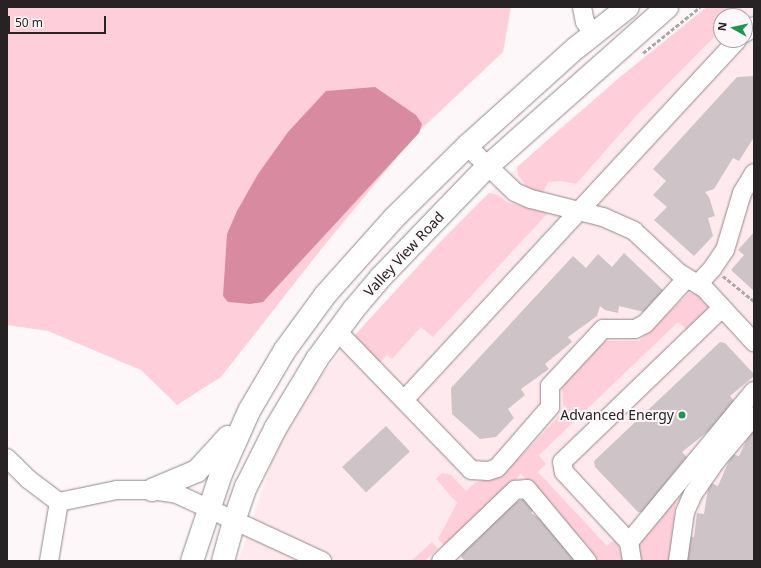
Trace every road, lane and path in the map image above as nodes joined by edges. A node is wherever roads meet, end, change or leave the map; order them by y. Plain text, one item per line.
1 (582, 7) edge
2 (628, 7) edge
3 (667, 7) edge
4 (700, 7) edge
5 (594, 34) junction
6 (730, 48) edge
7 (639, 57) dead end
8 (467, 146) junction
9 (487, 167) junction
10 (754, 173) edge
11 (580, 211) junction
12 (712, 270) junction
13 (692, 281) junction
14 (754, 301) edge
15 (722, 308) junction
16 (336, 331) junction
17 (754, 342) edge
18 (754, 390) edge
19 (404, 400) junction
20 (249, 411) junction
21 (754, 416) edge
22 (7, 458) edge
23 (152, 490) junction
24 (60, 502) junction
25 (208, 508) junction
26 (234, 521) junction
27 (629, 542) junction
28 (49, 561) edge
29 (192, 561) edge
30 (223, 561) edge
31 (322, 561) edge
32 (441, 561) edge
33 (587, 561) edge
34 (632, 561) edge
35 (678, 561) edge

1 - 5 street
2 - 5 main road
3 - 9 main road, Valley View Road
4 - 7 path
5 - 8 main road
6 - 11 street
8 - 9 street
8 - 20 main road
9 - 11 street
9 - 16 main road, Valley View Road
10 - 12 street
11 - 13 street
11 - 19 street
12 - 13 street
12 - 14 path
13 - 15 street
13 - 19 street
15 - 17 street
15 - 27 street
16 - 19 street
16 - 26 main road, Valley View Road
18 - 27 street
20 - 23 main road
20 - 25 main road
21 - 35 street
22 - 24 street
23 - 24 street
23 - 25 street
24 - 28 street
25 - 26 street
25 - 29 main road
26 - 30 main road, Valley View Road
26 - 31 street
27 - 34 street
32 - 33 street

